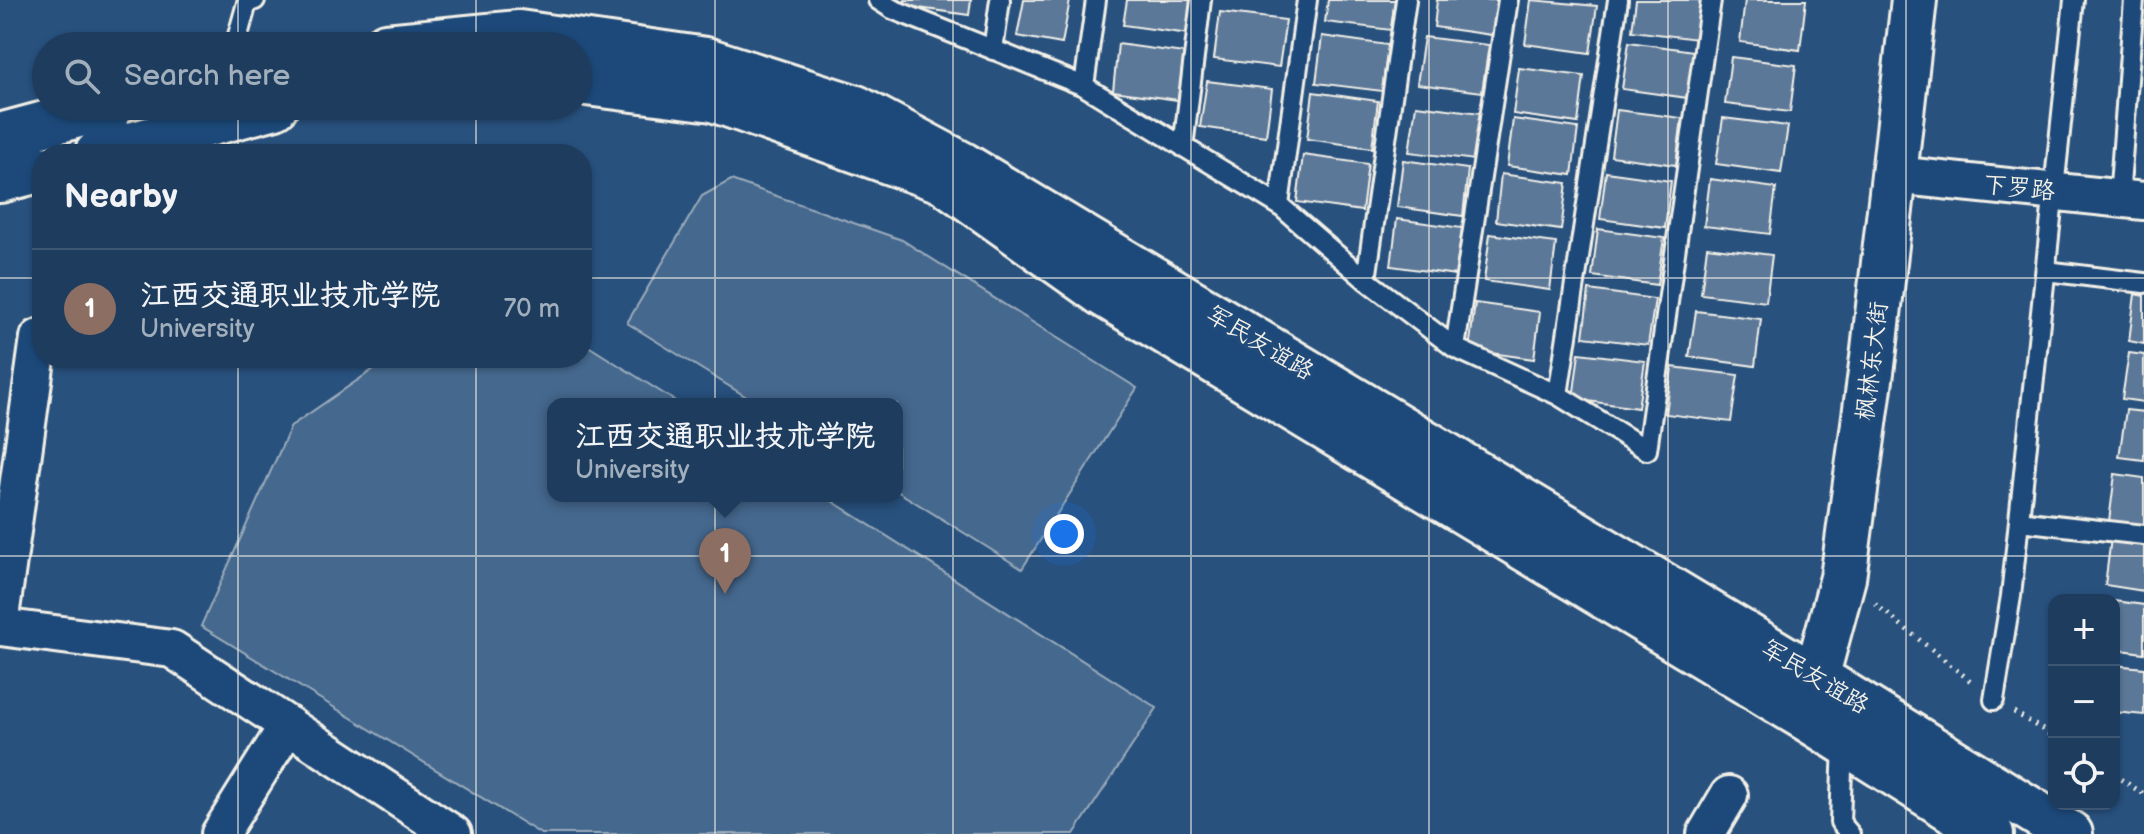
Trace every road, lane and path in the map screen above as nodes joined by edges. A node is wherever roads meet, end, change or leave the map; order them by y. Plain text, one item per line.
1 (255, 0) edge
2 (1000, 0) edge
3 (1096, 0) edge
4 (1201, 0) edge
5 (1307, 0) edge
6 (1406, 0) edge
7 (1508, 0) edge
8 (1618, 0) edge
9 (1711, 0) edge
10 (1890, 0) edge
11 (1914, 0) edge
12 (2074, 0) edge
13 (2134, 0) edge
14 (888, 3) edge
15 (239, 32) edge
16 (592, 44) edge
17 (993, 50) junction
18 (592, 84) edge
19 (1084, 86) junction
20 (60, 120) edge
21 (223, 120) edge
22 (0, 136) edge
23 (134, 144) edge
24 (1183, 147) junction
25 (32, 172) edge
26 (1894, 175) junction
27 (0, 180) edge
28 (2054, 192) junction
29 (2132, 200) edge
30 (1279, 205) junction
31 (2046, 271) junction
32 (1366, 280) junction
33 (2144, 283) edge
34 (1455, 348) junction
35 (35, 368) edge
36 (1558, 395) junction
37 (2019, 521) junction
38 (2144, 535) edge
39 (1843, 578) junction
40 (0, 617) edge
41 (0, 627) edge
42 (1797, 689) junction
43 (1994, 700) junction
44 (288, 725) junction
45 (2048, 733) edge
46 (1843, 741) junction
47 (2120, 779) edge
48 (2144, 794) edge
49 (1729, 795) dead end
50 (220, 834) edge
51 (453, 834) edge
52 (1706, 834) edge
53 (1850, 834) edge
54 (1991, 834) edge
55 (2070, 834) edge

1 - 15 lane
2 - 17 lane
3 - 19 lane
4 - 24 lane
5 - 30 lane
6 - 32 lane
7 - 34 lane
8 - 36 lane
9 - 36 lane
10 - 42 street, 枫林东大街
11 - 26 street, 枫林东大街
12 - 28 lane
13 - 29 lane
14 - 17 lane
16 - 42 street, 军民友谊路
17 - 19 lane
18 - 42 street, 军民友谊路
19 - 24 lane
20 - 22 street
21 - 23 street
24 - 30 lane
25 - 27 street
26 - 28 street, 下罗路
26 - 39 street, 枫林东大街
28 - 29 street, 下罗路
28 - 31 lane
30 - 32 lane
31 - 33 lane
31 - 37 lane
32 - 34 lane
34 - 36 lane
35 - 40 street
37 - 38 lane
37 - 43 lane
39 - 42 street, 枫林东大街
39 - 43 path
41 - 44 street
42 - 46 street, 军民友谊路
42 - 55 street, 军民友谊路
43 - 45 path
44 - 50 street
44 - 51 street
46 - 53 lane
46 - 54 street, 军民友谊路
47 - 48 path
49 - 52 street

